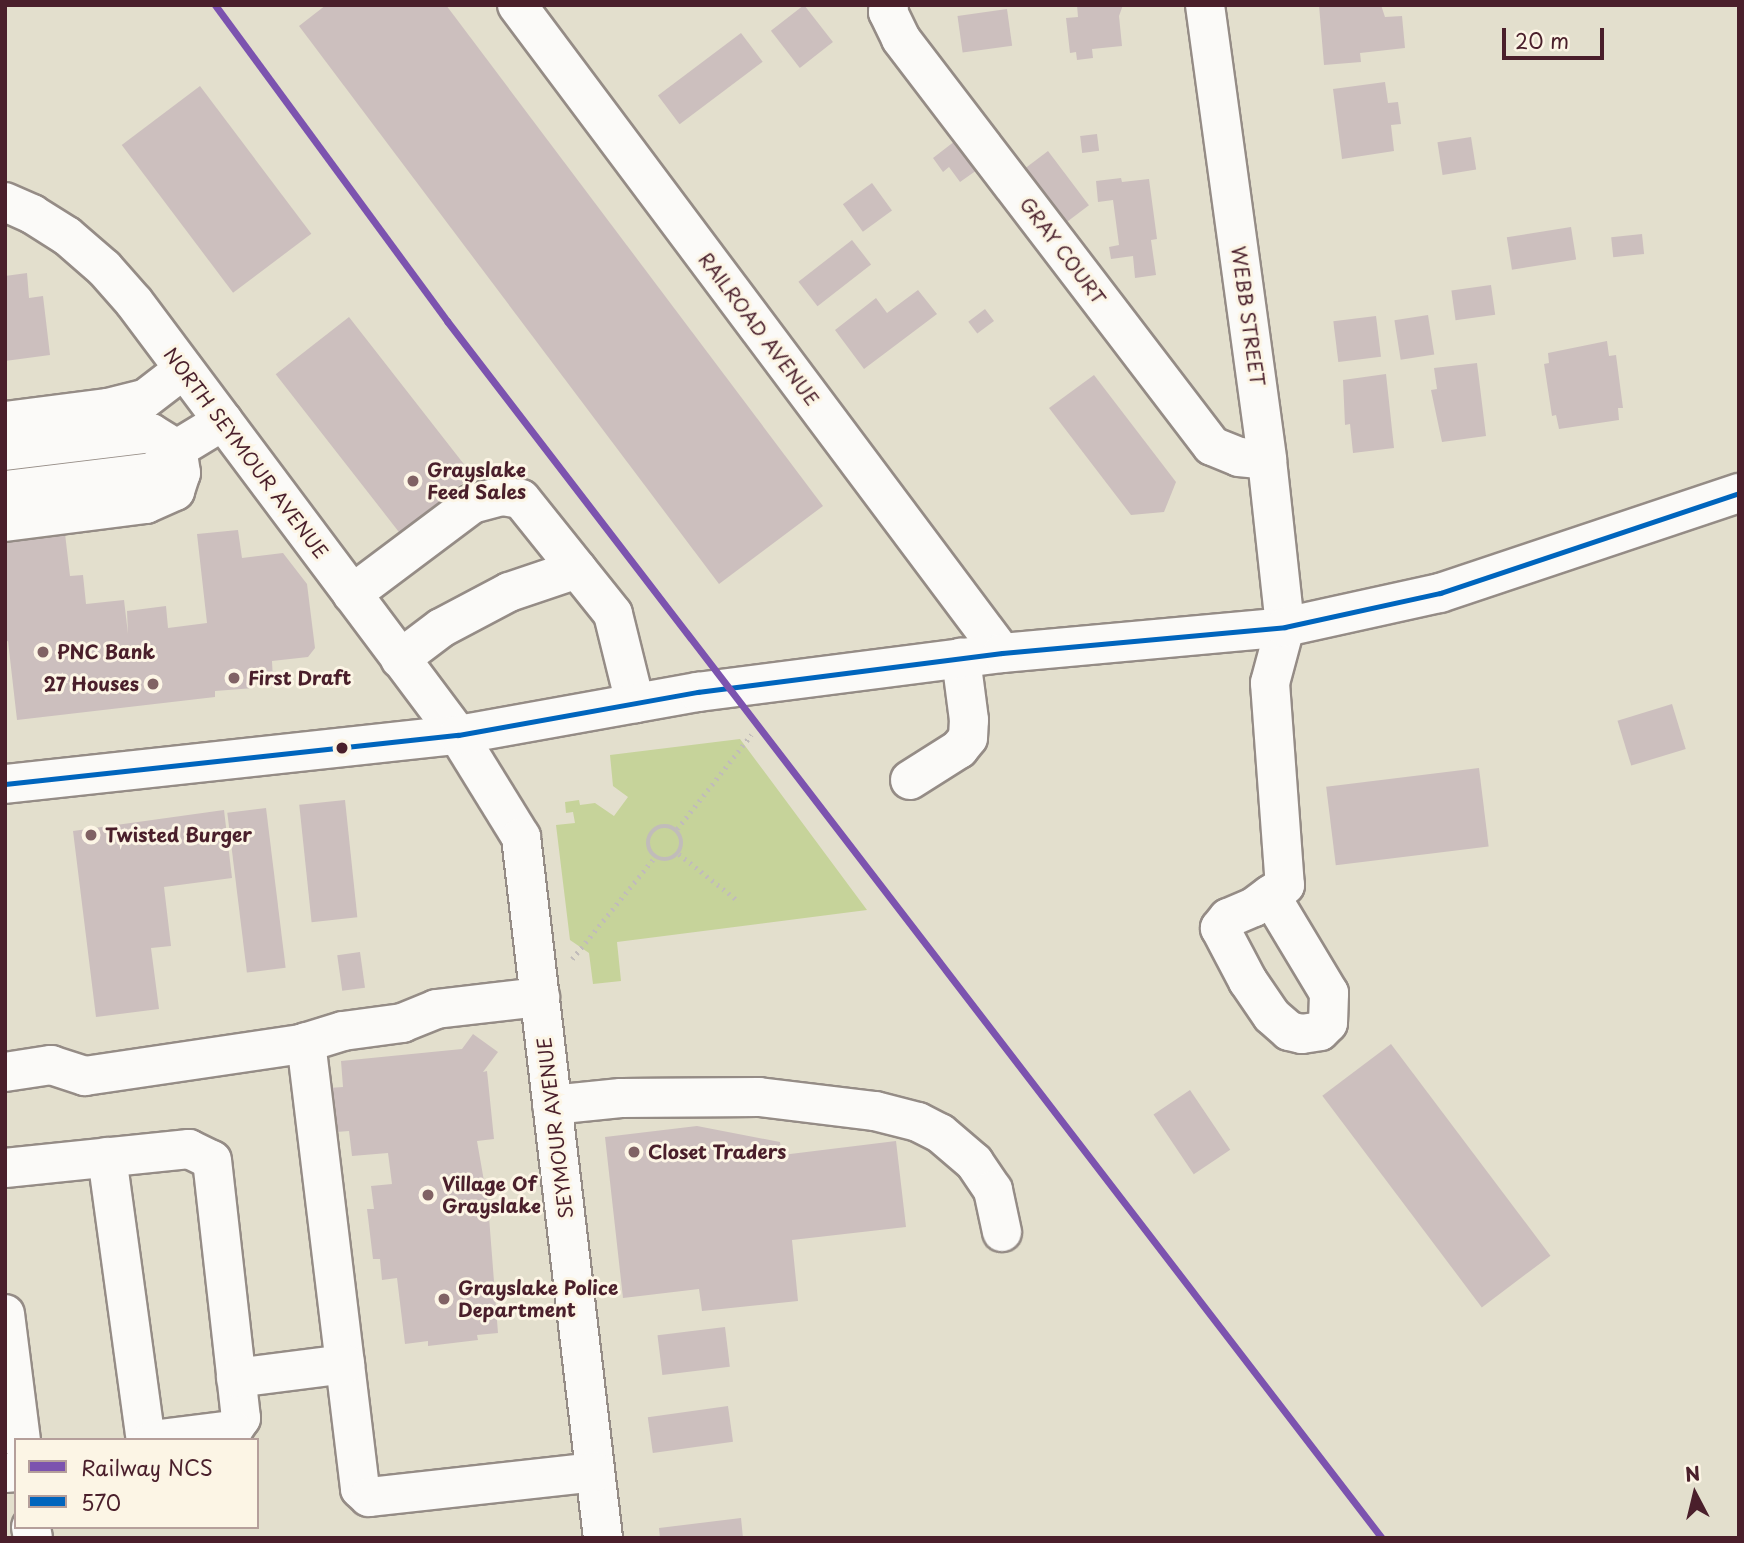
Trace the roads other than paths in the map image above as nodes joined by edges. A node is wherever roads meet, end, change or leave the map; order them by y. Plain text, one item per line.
1 (516, 5) edge
2 (889, 5) edge
3 (1205, 5) edge
4 (5, 202) edge
5 (184, 369) junction
6 (5, 421) edge
7 (223, 421) junction
8 (177, 449) junction
9 (5, 450) edge
10 (1268, 460) junction
11 (5, 469) edge
12 (5, 490) edge
13 (1739, 493) edge
14 (5, 509) edge
15 (5, 522) edge
16 (577, 569) junction
17 (352, 594) junction
18 (1285, 627) junction
19 (1002, 653) junction
20 (961, 658) junction
21 (400, 659) junction
22 (635, 703) junction
23 (458, 735) junction
24 (910, 780) dead end
25 (5, 784) edge
26 (1270, 895) dead end
27 (540, 998) junction
28 (306, 1042) junction
29 (5, 1072) edge
30 (552, 1105) junction
31 (107, 1157) junction
32 (5, 1168) edge
33 (1003, 1232) dead end
34 (5, 1314) edge
35 (345, 1364) junction
36 (236, 1378) junction
37 (10, 1394) edge
38 (21, 1438) edge
39 (146, 1438) edge
40 (169, 1438) edge
41 (595, 1472) junction
42 (603, 1538) edge

1 - 19 street, RAILROAD AVENUE
2 - 10 street, GRAY COURT
3 - 10 street, WEBB STREET
4 - 5 street, NORTH SEYMOUR AVENUE
5 - 6 street
5 - 7 street, NORTH SEYMOUR AVENUE
7 - 8 street
7 - 17 street, NORTH SEYMOUR AVENUE
8 - 9 street
8 - 11 street
8 - 12 street
8 - 14 street
8 - 15 street
10 - 18 street, WEBB STREET
13 - 18 street
16 - 17 street
16 - 21 street
16 - 22 street
17 - 21 street, NORTH SEYMOUR AVENUE
18 - 19 street
18 - 26 street
19 - 20 street
20 - 22 street
20 - 24 street
21 - 23 street, NORTH SEYMOUR AVENUE
22 - 23 street
23 - 25 street
23 - 27 street, SEYMOUR AVENUE
27 - 28 street
27 - 30 street, SEYMOUR AVENUE
28 - 29 street
28 - 35 street
30 - 33 street
30 - 41 street, SEYMOUR AVENUE
31 - 32 street
31 - 36 street
31 - 39 street
34 - 37 street
35 - 36 street
35 - 41 street
36 - 40 street
37 - 38 street
41 - 42 street, SEYMOUR AVENUE

